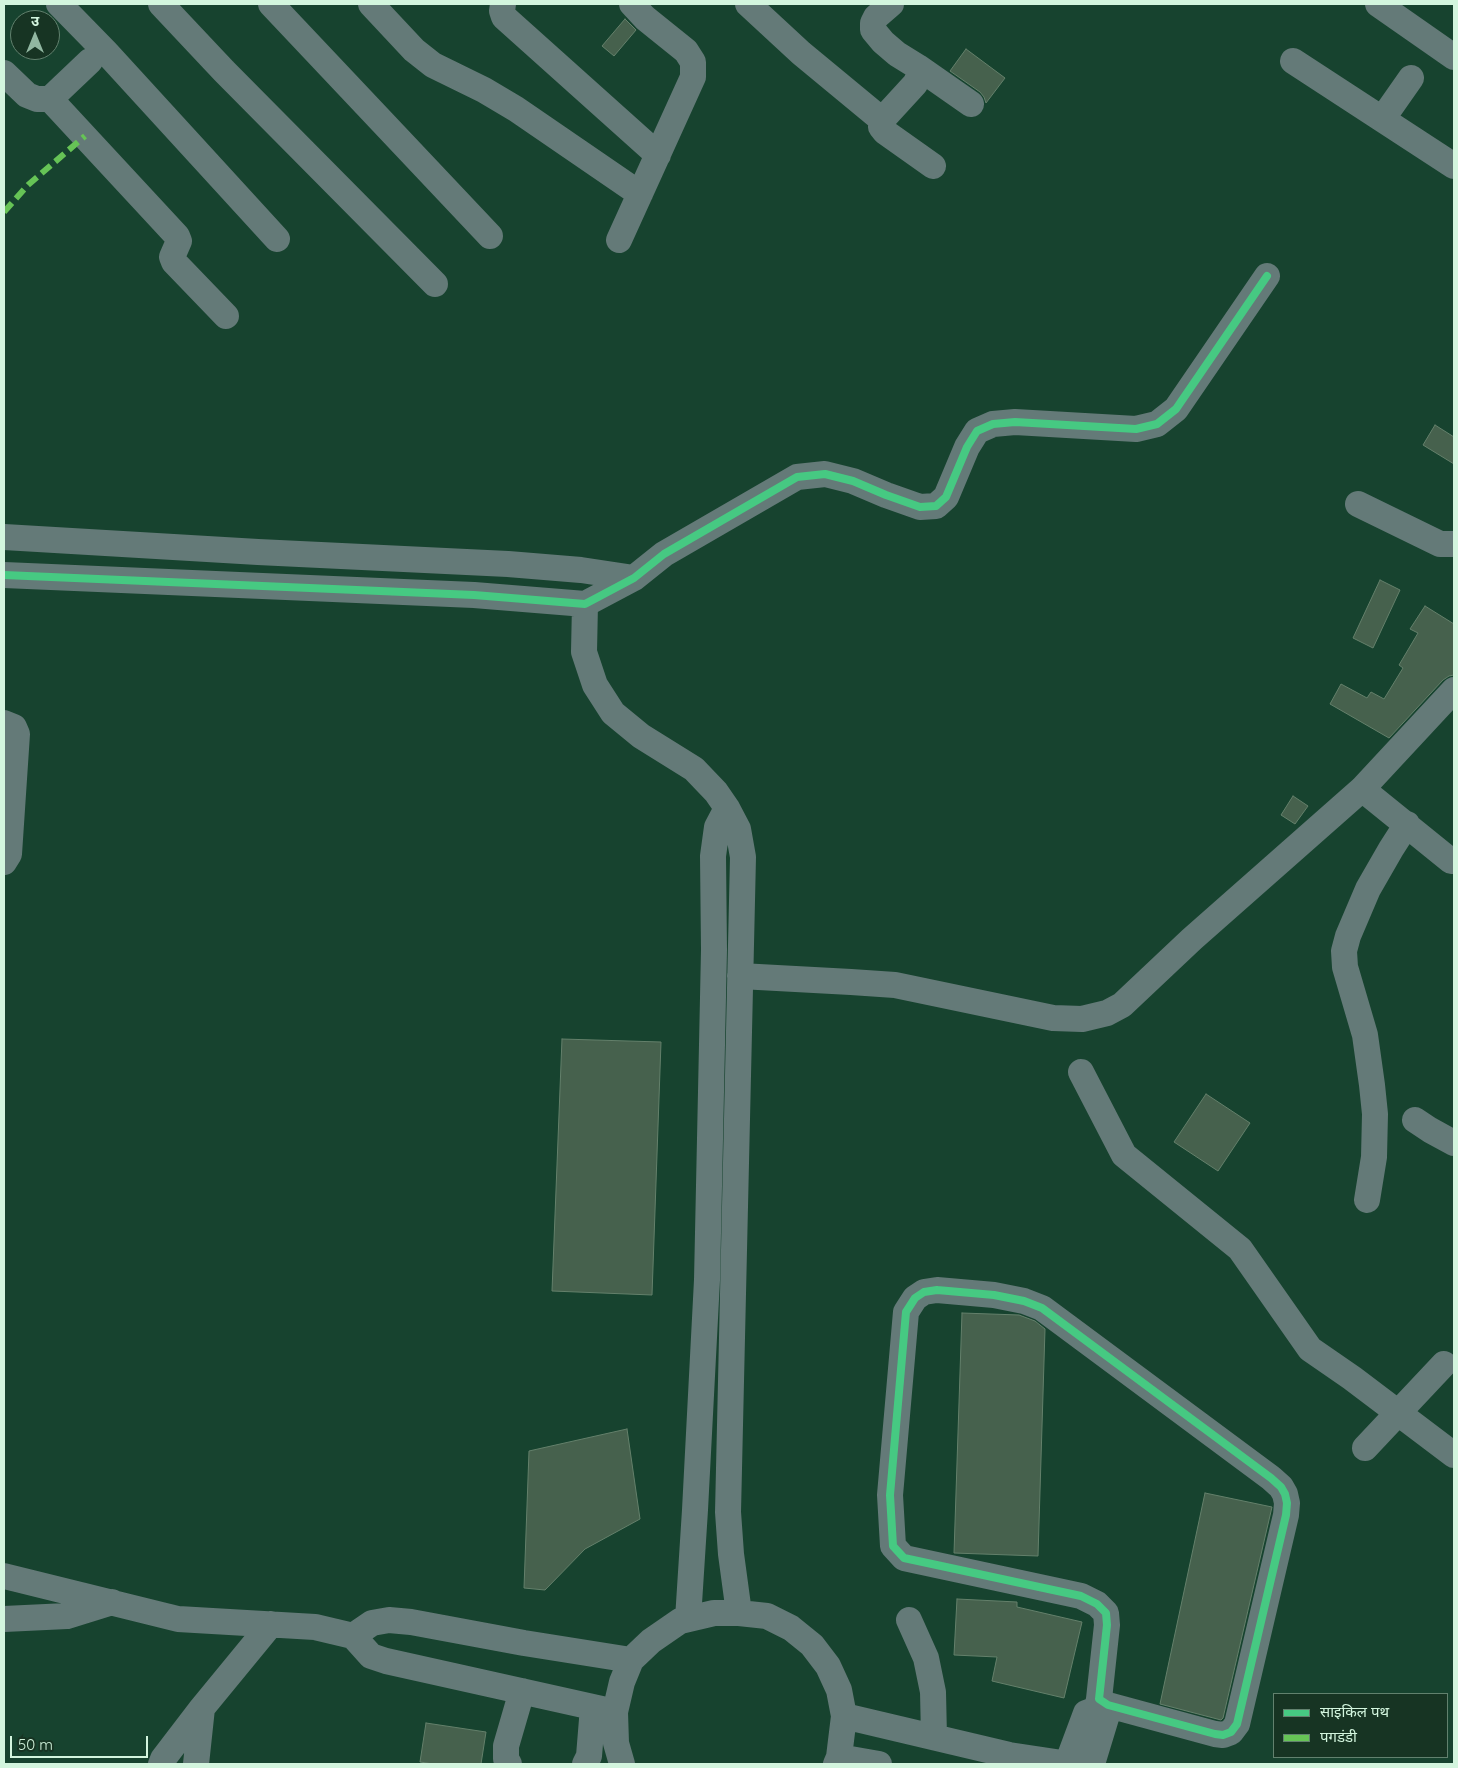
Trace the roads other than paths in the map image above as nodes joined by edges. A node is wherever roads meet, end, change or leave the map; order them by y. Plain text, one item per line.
1 (59, 4) edge
2 (161, 4) edge
3 (271, 4) edge
4 (371, 4) edge
5 (504, 4) edge
6 (632, 4) edge
7 (748, 4) edge
8 (892, 4) edge
9 (1378, 4) edge
10 (1454, 57) edge
11 (90, 61) dead end
12 (1293, 61) dead end
13 (918, 66) junction
14 (4, 73) edge
15 (1411, 78) dead end
16 (50, 98) junction
17 (971, 104) dead end
18 (1383, 118) junction
19 (882, 120) junction
20 (658, 155) junction
21 (933, 166) dead end
22 (1454, 166) edge
23 (640, 194) junction
24 (490, 236) dead end
25 (277, 239) dead end
26 (619, 240) dead end
27 (1267, 276) dead end
28 (435, 284) dead end
29 (226, 316) dead end
30 (1358, 504) dead end
31 (4, 537) edge
32 (1454, 544) edge
33 (4, 575) edge
34 (634, 578) junction
35 (584, 604) junction
36 (1454, 690) edge
37 (4, 722) edge
38 (1362, 789) junction
39 (727, 808) junction
40 (1407, 824) junction
41 (1454, 861) edge
42 (4, 862) edge
43 (740, 989) junction
44 (713, 1000) junction
45 (1081, 1072) dead end
46 (1415, 1120) dead end
47 (1454, 1143) edge
48 (1367, 1200) dead end
49 (1444, 1364) dead end
50 (1398, 1414) junction
51 (1365, 1448) dead end
52 (1454, 1455) edge
53 (695, 1510) junction
54 (728, 1512) junction
55 (4, 1576) edge
56 (113, 1602) junction
57 (739, 1612) junction
58 (4, 1619) edge
59 (688, 1619) junction
60 (909, 1620) dead end
61 (271, 1624) junction
62 (352, 1636) junction
63 (631, 1660) junction
64 (522, 1691) junction
65 (1098, 1704) junction
66 (202, 1708) junction
67 (604, 1709) junction
68 (844, 1716) junction
69 (934, 1738) junction
70 (838, 1761) edge
71 (162, 1764) edge
72 (196, 1764) edge
73 (509, 1764) edge
74 (585, 1764) edge
75 (622, 1764) edge
76 (879, 1764) edge
77 (1068, 1764) edge
78 (1092, 1764) edge

1 - 25 street
2 - 28 street
3 - 24 street
4 - 23 street
5 - 20 street
6 - 20 street
7 - 19 street
8 - 13 street
9 - 10 street
11 - 16 street
12 - 18 street
13 - 17 street
13 - 19 street
14 - 16 street
15 - 18 street
16 - 29 street
18 - 22 street
19 - 21 street
20 - 23 street
23 - 26 street
27 - 34 street
30 - 32 street
31 - 34 street
33 - 35 street
34 - 35 street
35 - 39 street
36 - 38 street
37 - 42 street
38 - 40 street
38 - 43 street
39 - 43 street
39 - 44 street
40 - 41 street
40 - 48 street
43 - 44 street
43 - 54 street
44 - 53 street
45 - 50 street
46 - 47 street
49 - 50 street
50 - 51 street
50 - 52 street
53 - 54 street
53 - 59 street
54 - 57 street
55 - 56 street
56 - 58 street
56 - 61 street
57 - 59 street
57 - 68 street
59 - 63 street
60 - 69 street
61 - 62 street
61 - 66 street
62 - 63 street
62 - 64 street
63 - 67 street
64 - 67 street
64 - 73 street
65 - 65 street
65 - 77 street
65 - 78 street
66 - 71 street
66 - 72 street
67 - 74 street
67 - 75 street
68 - 69 street
68 - 70 street
69 - 77 street
70 - 76 street

